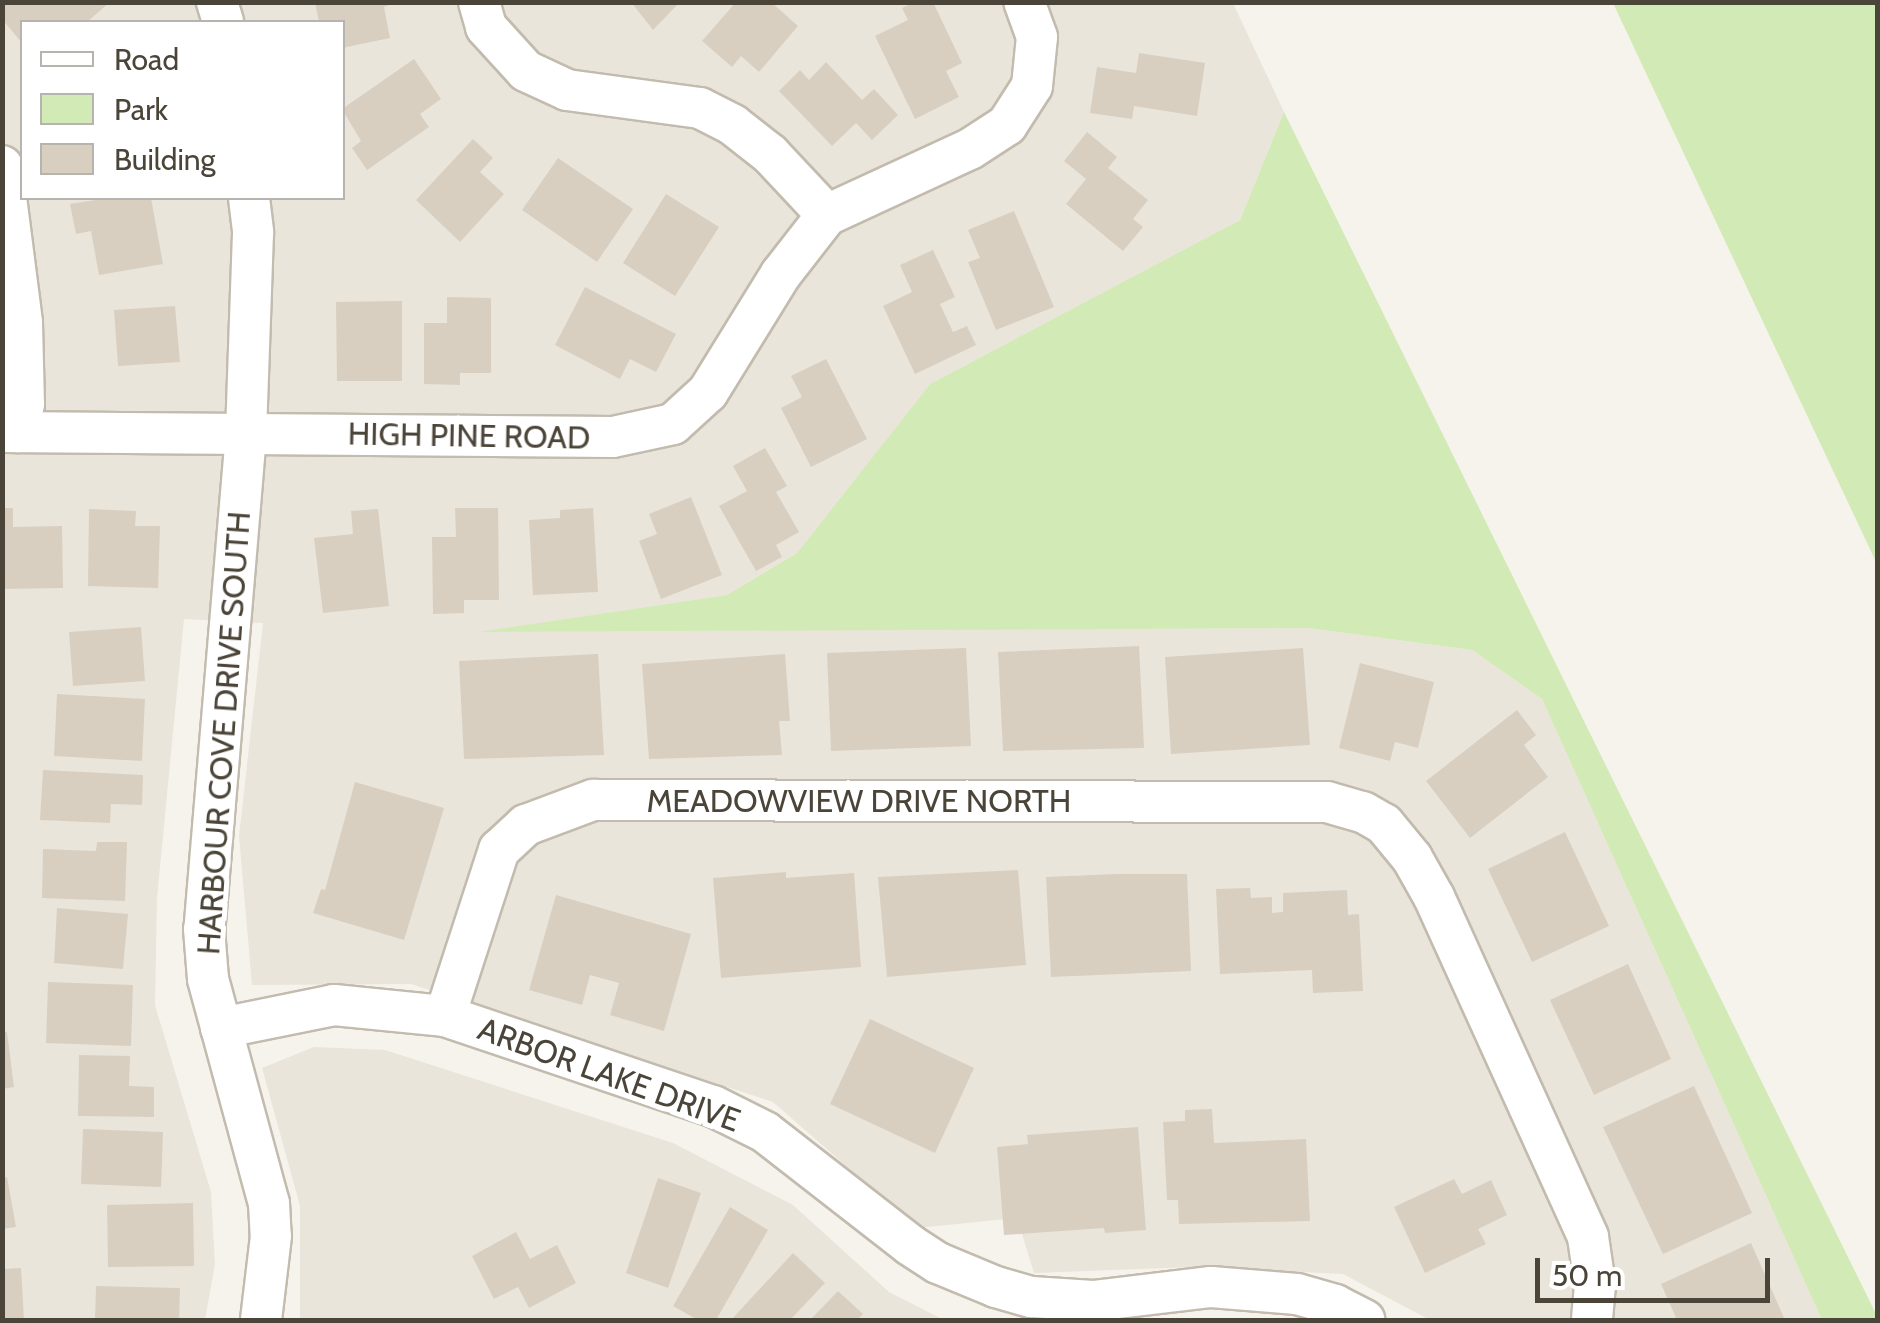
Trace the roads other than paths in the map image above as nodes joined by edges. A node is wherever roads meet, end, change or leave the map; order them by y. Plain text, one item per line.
1 (480, 2) edge
2 (1024, 2) edge
3 (2, 166) edge
4 (250, 200) edge
5 (826, 215) junction
6 (10, 432) edge
7 (246, 434) junction
8 (444, 1016) junction
9 (221, 1028) junction
10 (261, 1320) edge
11 (1364, 1320) edge
12 (1592, 1320) edge

1 - 5 street
2 - 5 street
3 - 6 street
4 - 7 street, HARBOUR COVE DRIVE SOUTH
5 - 7 street, HIGH PINE ROAD
6 - 7 street, HIGH PINE ROAD
7 - 9 street, HARBOUR COVE DRIVE SOUTH
8 - 9 street, ARBOR LAKE DRIVE
8 - 11 street, ARBOR LAKE DRIVE
8 - 12 street, MEADOWVIEW DRIVE NORTH
9 - 10 street, HARBOUR COVE DRIVE SOUTH

